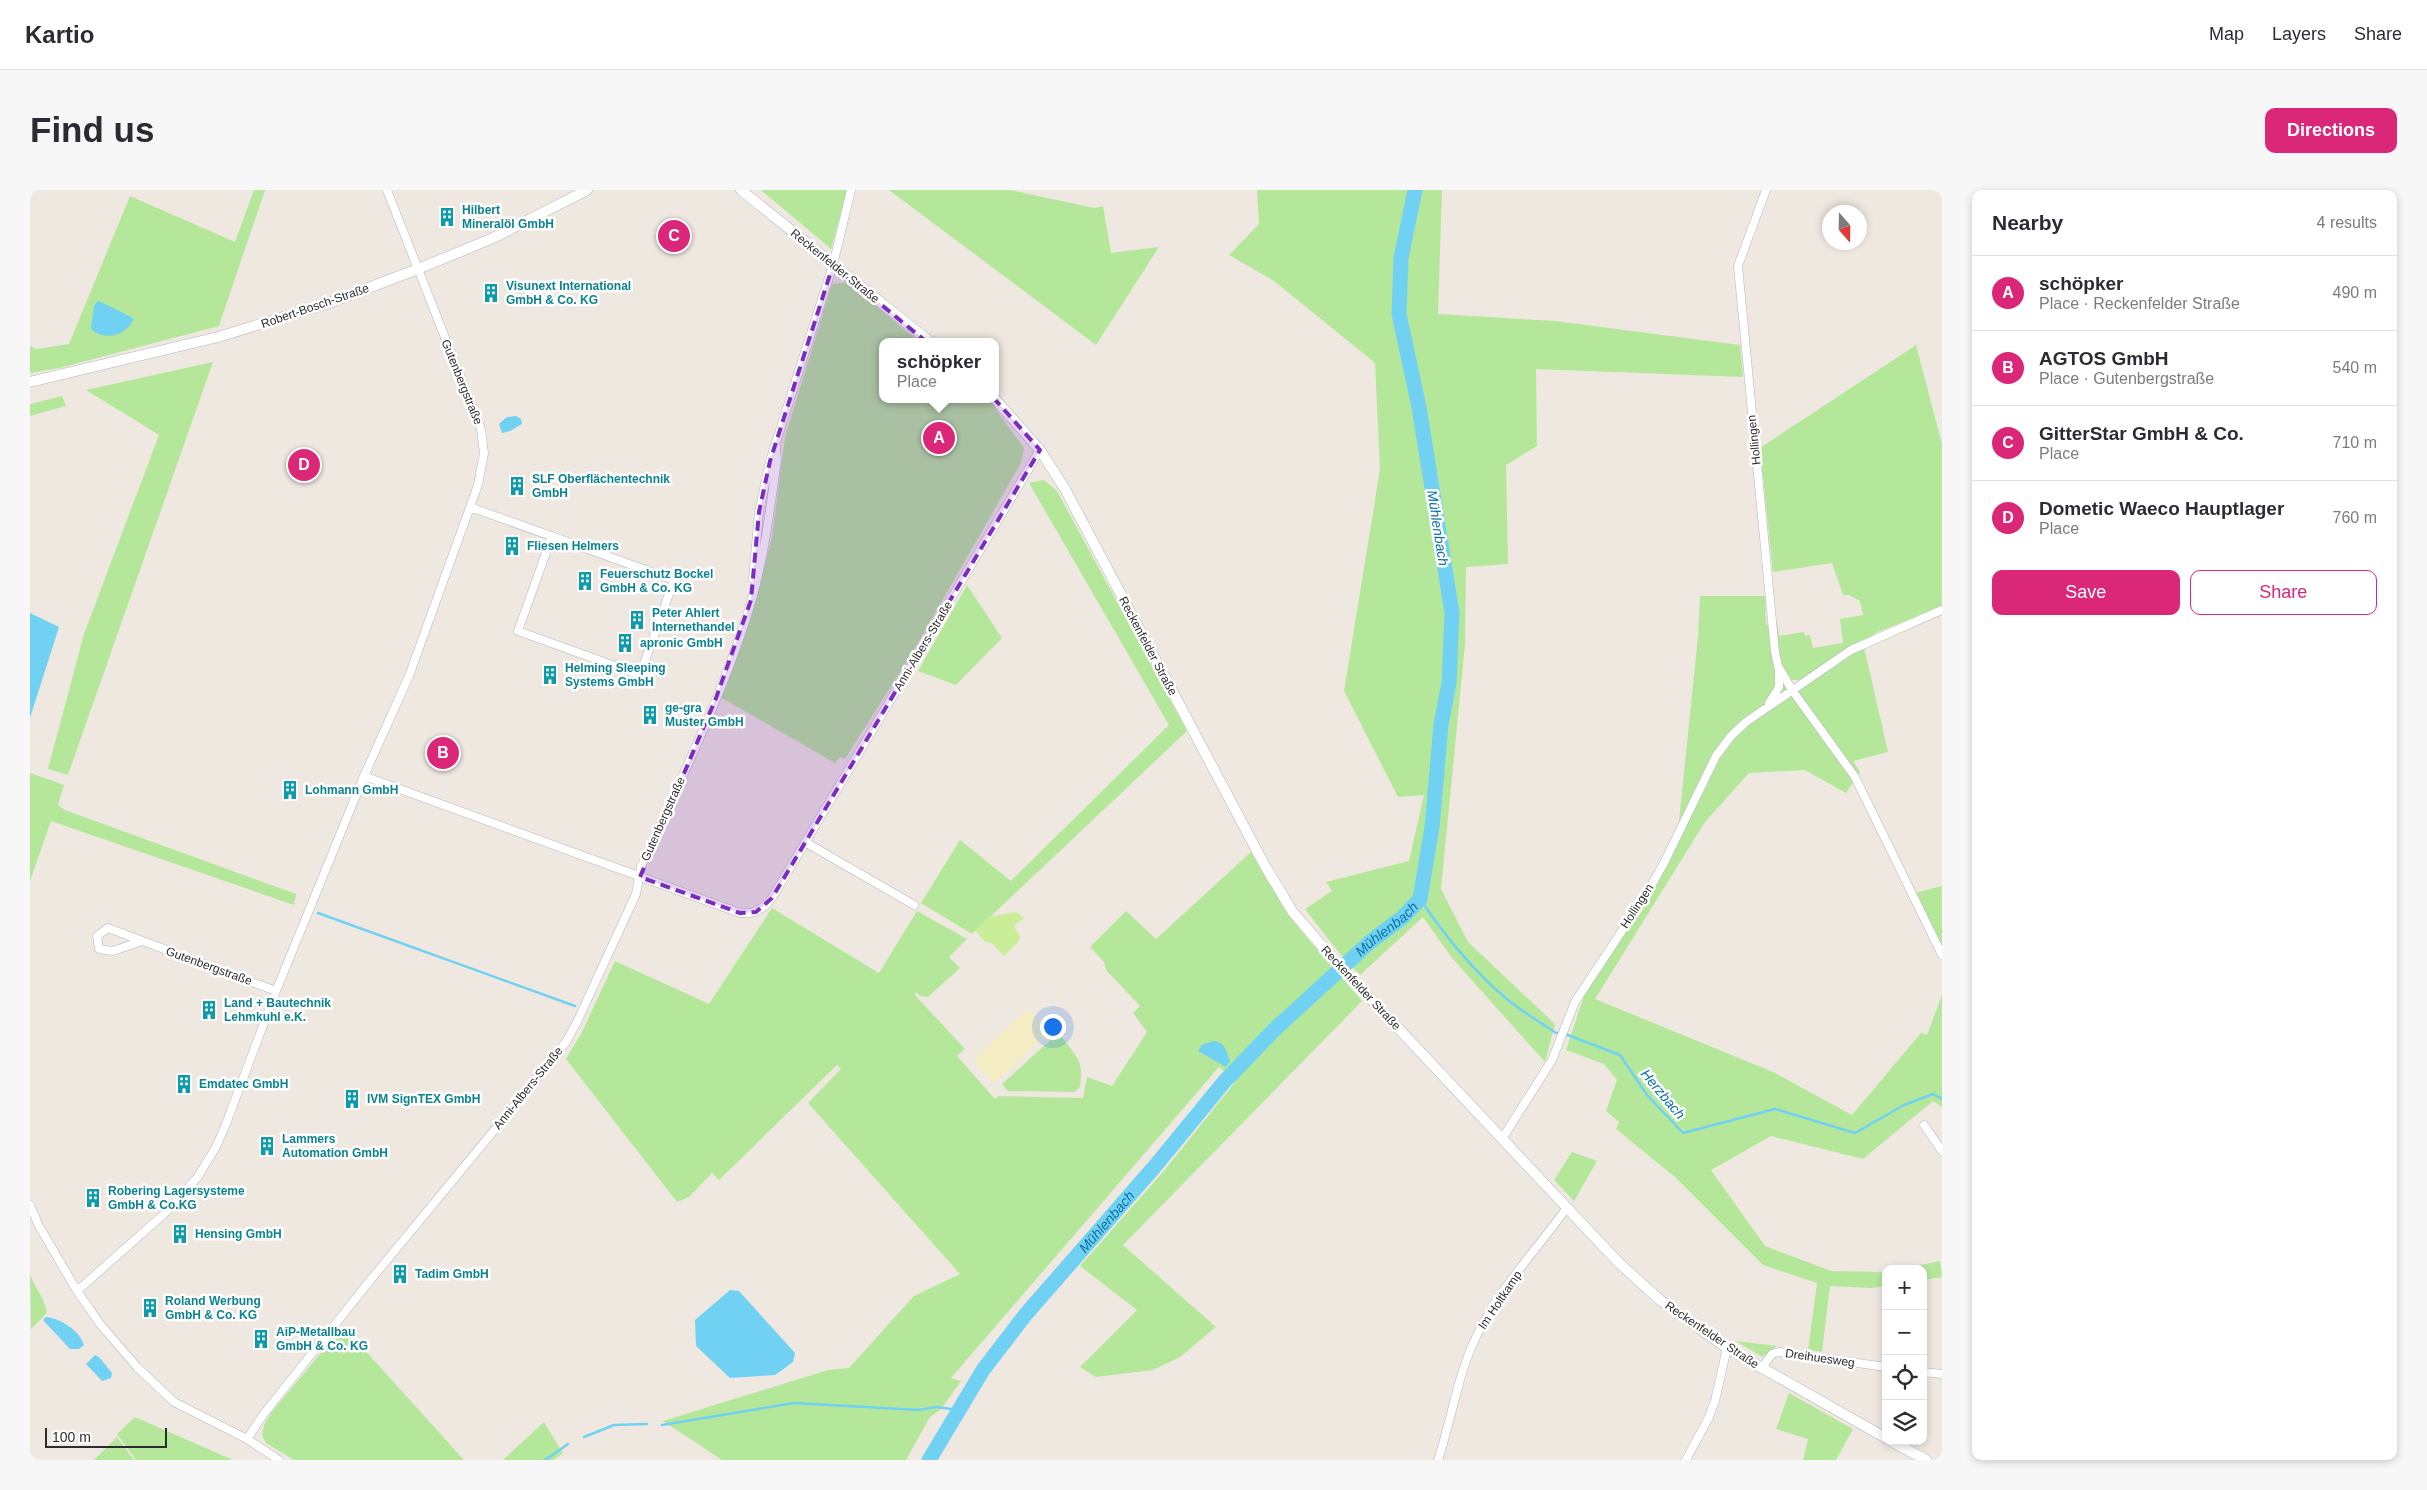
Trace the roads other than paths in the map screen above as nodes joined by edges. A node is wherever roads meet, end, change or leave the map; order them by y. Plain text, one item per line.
1 (387, 190) edge
2 (587, 190) edge
3 (741, 190) edge
4 (851, 190) edge
5 (1766, 190) edge
6 (834, 264) junction
7 (418, 269) junction
8 (925, 338) edge
9 (30, 382) edge
10 (999, 403) edge
11 (1040, 450) junction
12 (470, 507) junction
13 (552, 536) junction
14 (1942, 610) edge
15 (1778, 666) junction
16 (1792, 690) junction
17 (1767, 706) junction
18 (364, 776) junction
19 (805, 842) junction
20 (640, 877) junction
21 (914, 905) dead end
22 (142, 941) junction
23 (1942, 956) edge
24 (276, 991) junction
25 (1924, 1125) dead end
26 (1502, 1139) junction
27 (1942, 1151) edge
28 (30, 1204) edge
29 (1566, 1209) junction
30 (77, 1291) junction
31 (1727, 1348) junction
32 (1882, 1366) edge
33 (1761, 1369) junction
34 (1927, 1372) edge
35 (1942, 1374) edge
36 (1882, 1436) edge
37 (247, 1439) junction
38 (1898, 1445) edge
39 (279, 1460) edge
40 (1438, 1460) edge
41 (1686, 1460) edge
42 (1926, 1460) edge

1 - 7 street, Gutenbergstraße
2 - 7 street, Robert-Bosch-Straße
3 - 6 street, Reckenfelder Straße
4 - 6 street
5 - 15 street, Hollingen
6 - 8 street, Reckenfelder Straße
6 - 20 street, Gutenbergstraße
7 - 9 street, Robert-Bosch-Straße
7 - 12 street, Gutenbergstraße
10 - 11 street, Reckenfelder Straße
11 - 19 street, Anni-Albers-Straße
11 - 26 street, Reckenfelder Straße
12 - 13 street
12 - 18 street, Gutenbergstraße
13 - 13 street
14 - 16 street, Hollingen
15 - 16 street, Hollingen
15 - 17 street
16 - 17 street, Hollingen
16 - 23 street, Hollingen
17 - 26 street, Hollingen
18 - 20 street, Gutenbergstraße
18 - 24 street, Gutenbergstraße
19 - 20 street, Anni-Albers-Straße
19 - 21 street
20 - 37 street, Anni-Albers-Straße
22 - 22 street, Gutenbergstraße
22 - 24 street, Gutenbergstraße
24 - 30 street, Gutenbergstraße
25 - 27 street
26 - 29 street, Reckenfelder Straße
28 - 30 street
29 - 31 street, Reckenfelder Straße
29 - 40 street, Im Holtkamp
30 - 37 street
31 - 33 street, Reckenfelder Straße
31 - 41 street
32 - 33 street, Dreihuesweg
33 - 36 street, Reckenfelder Straße
34 - 35 street
37 - 39 street
38 - 42 street

